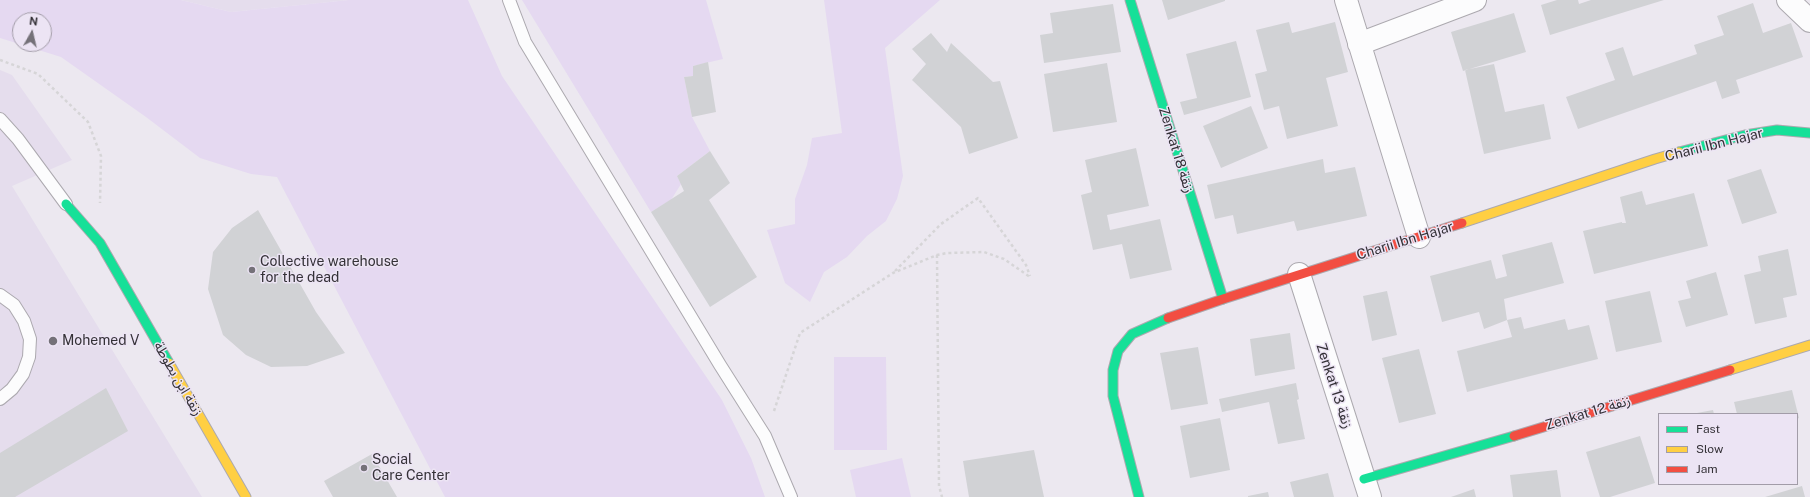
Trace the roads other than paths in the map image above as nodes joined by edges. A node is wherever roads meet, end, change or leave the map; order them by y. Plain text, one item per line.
1 (509, 0) edge
2 (1130, 0) edge
3 (1346, 0) edge
4 (1475, 0) edge
5 (1788, 0) edge
6 (1810, 21) edge
7 (1358, 44) junction
8 (0, 119) edge
9 (1810, 133) edge
10 (66, 204) joint
11 (1419, 237) junction
12 (1299, 274) junction
13 (0, 295) edge
14 (1223, 299) junction
15 (1810, 345) edge
16 (0, 399) edge
17 (1367, 488) edge
18 (246, 497) edge
19 (791, 497) edge
20 (1139, 497) edge

1 - 19 lane
2 - 14 street, Zenkat 18 زنقة
3 - 7 street
4 - 7 street
5 - 6 street
7 - 11 street
8 - 10 lane
9 - 11 street, Charii Ibn Hajar
10 - 18 street, زنقة ابن بطوطة
11 - 12 street, Charii Ibn Hajar
12 - 14 street, Charii Ibn Hajar
12 - 17 street, Zenkat 13 زنقة
13 - 16 lane
14 - 20 street, Charii Ibn Hajar
15 - 17 street, Zenkat 12 زنقة

